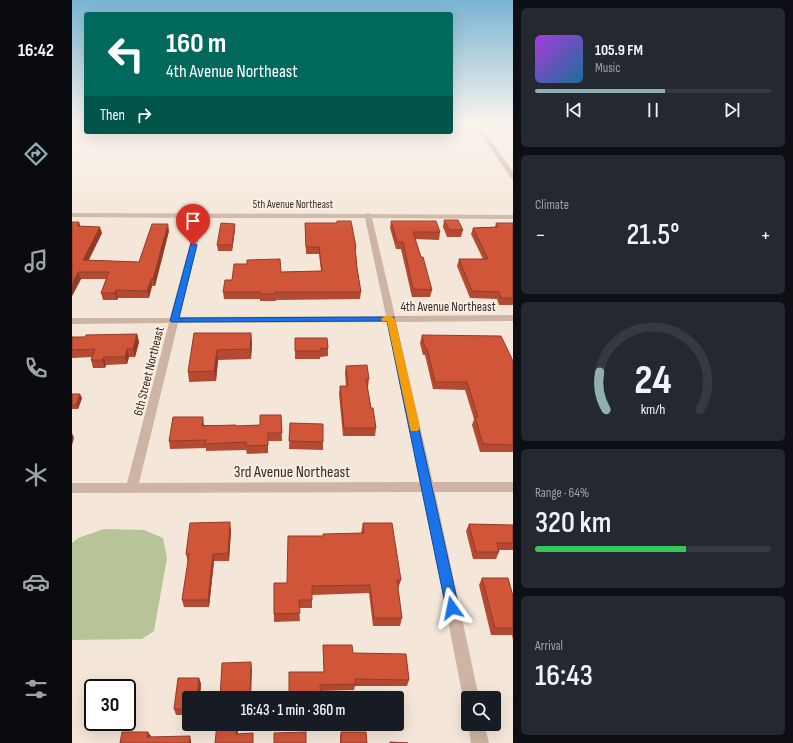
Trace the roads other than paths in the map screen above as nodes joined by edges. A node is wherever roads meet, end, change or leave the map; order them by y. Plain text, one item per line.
1 (503, 159) edge
2 (510, 167) edge
3 (513, 177) edge
4 (72, 215) edge
5 (201, 215) junction
6 (368, 215) junction
7 (513, 217) edge
8 (513, 318) edge
9 (391, 319) junction
10 (72, 321) edge
11 (174, 321) junction
12 (132, 487) junction
13 (428, 487) junction
14 (72, 488) edge
15 (513, 488) edge
16 (470, 691) edge
17 (477, 731) edge
18 (480, 743) edge

1 - 2 street
2 - 3 street
4 - 5 street, 5th Avenue Northeast
5 - 6 street, 5th Avenue Northeast
5 - 11 street, 6th Street Northeast
6 - 7 street, 5th Avenue Northeast
6 - 9 street
8 - 9 street, 4th Avenue Northeast
9 - 11 street, 4th Avenue Northeast
9 - 13 street
10 - 11 street, 4th Avenue Northeast
11 - 12 street, 6th Street Northeast
12 - 13 street, 3rd Avenue Northeast
12 - 14 street, 3rd Avenue Northeast
13 - 15 street, 3rd Avenue Northeast
13 - 16 street
17 - 18 street

